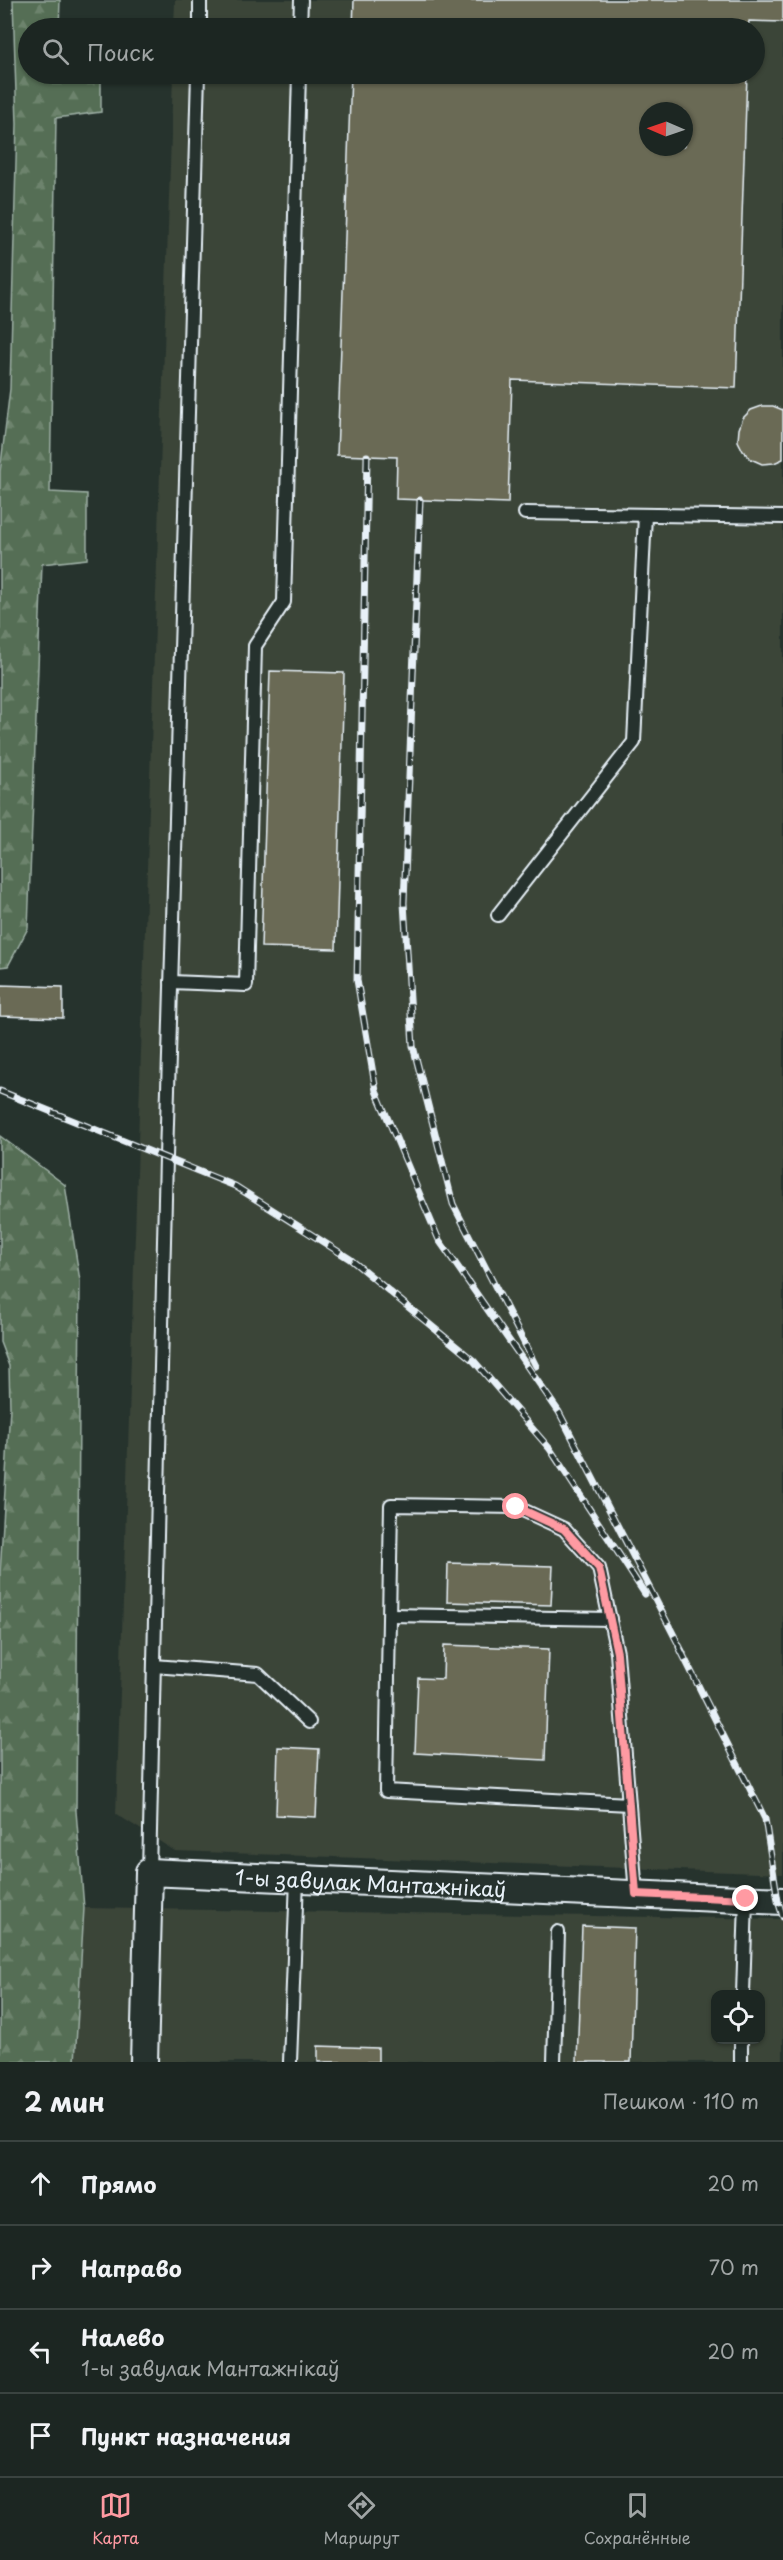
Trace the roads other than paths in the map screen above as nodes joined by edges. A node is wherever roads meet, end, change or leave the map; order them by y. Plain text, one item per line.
1 (200, 0) edge
2 (301, 0) edge
3 (200, 18) edge
4 (300, 18) edge
5 (198, 84) edge
6 (299, 84) edge
7 (525, 513) dead end
8 (645, 515) junction
9 (783, 517) edge
10 (498, 915) dead end
11 (171, 982) junction
12 (390, 1615) junction
13 (610, 1619) junction
14 (154, 1666) junction
15 (309, 1722) dead end
16 (629, 1804) junction
17 (149, 1872) junction
18 (297, 1879) junction
19 (636, 1894) junction
20 (746, 1899) junction
21 (783, 1901) edge
22 (558, 1932) dead end
23 (743, 1990) edge
24 (741, 2044) edge
25 (144, 2062) edge
26 (290, 2062) edge
27 (554, 2062) edge
28 (741, 2062) edge

1 - 3 lane
2 - 4 lane
5 - 11 lane
6 - 11 lane
7 - 8 lane
8 - 9 lane
8 - 10 lane
11 - 14 lane
12 - 13 lane
12 - 13 lane
12 - 16 lane
13 - 16 lane
14 - 15 lane
14 - 17 lane
16 - 19 lane
17 - 18 street, 1-ы завулак Мантажнікаў
17 - 25 street
18 - 19 street, 1-ы завулак Мантажнікаў
18 - 26 lane
19 - 20 street, 1-ы завулак Мантажнікаў
20 - 21 street, 1-ы завулак Мантажнікаў
20 - 23 lane
22 - 27 lane
24 - 28 lane

